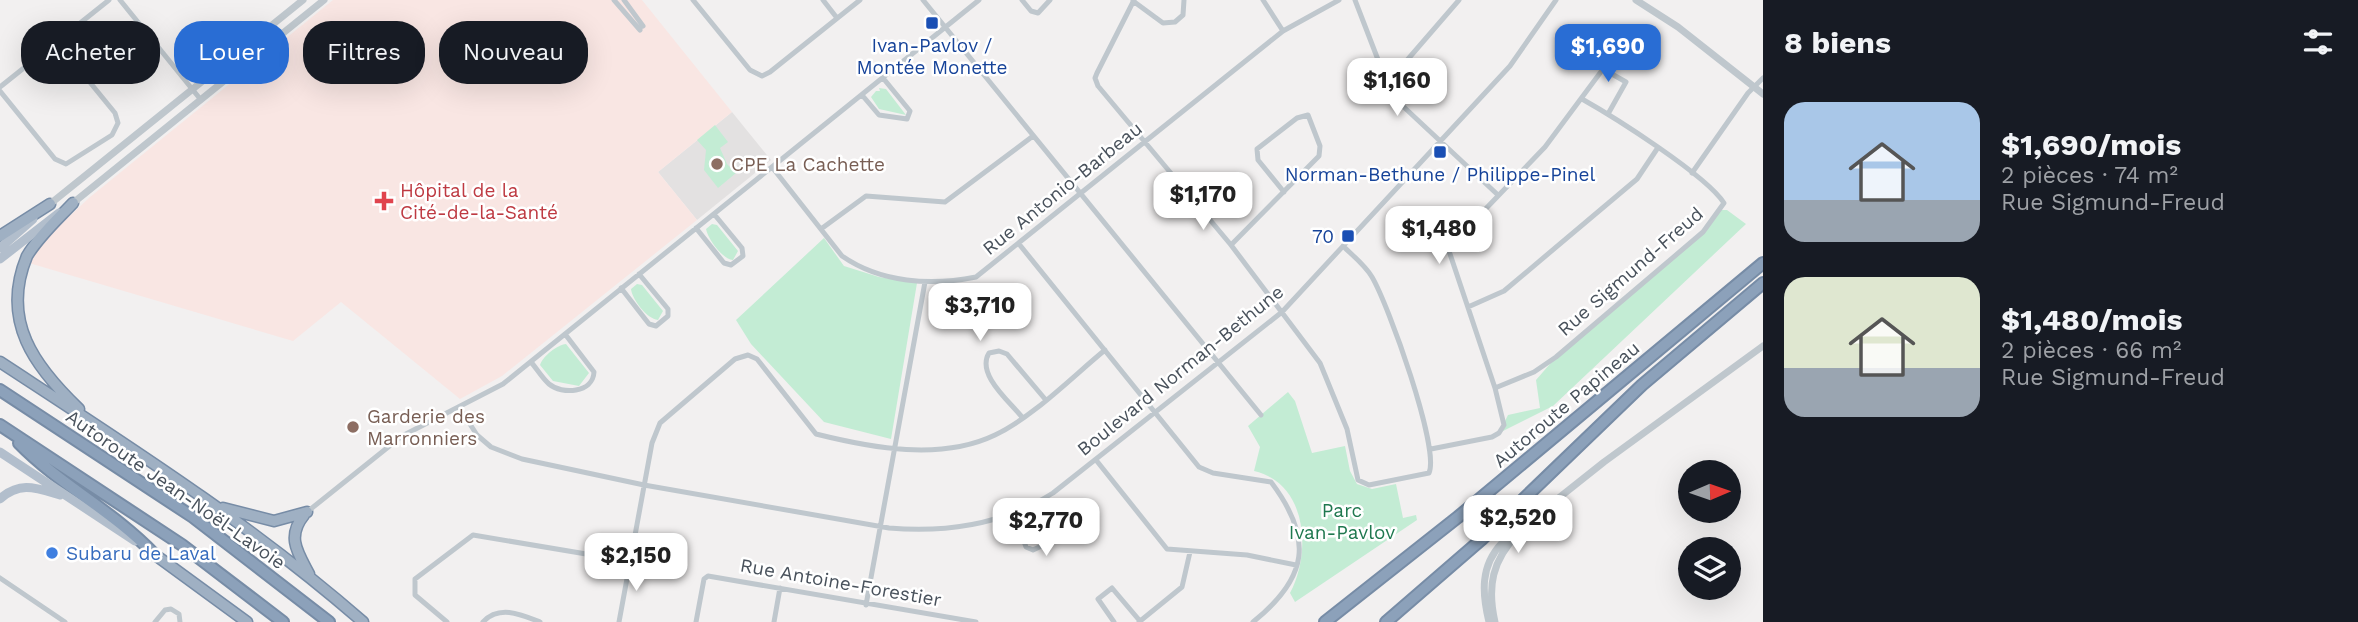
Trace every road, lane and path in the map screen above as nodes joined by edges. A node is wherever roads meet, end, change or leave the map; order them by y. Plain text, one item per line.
1 (109, 0) edge
2 (120, 0) edge
3 (303, 0) edge
4 (324, 0) edge
5 (614, 0) edge
6 (624, 0) edge
7 (693, 0) edge
8 (823, 0) edge
9 (860, 0) edge
10 (923, 0) edge
11 (979, 0) edge
12 (1023, 0) edge
13 (1050, 0) edge
14 (1134, 0) edge
15 (1184, 0) edge
16 (1263, 0) edge
17 (1339, 0) edge
18 (1355, 0) edge
19 (1459, 0) edge
20 (1556, 0) edge
21 (1636, 0) edge
22 (837, 18) junction
23 (83, 21) edge
24 (945, 28) junction
25 (1283, 31) junction
26 (21, 72) edge
27 (883, 78) junction
28 (1763, 78) edge
29 (1385, 80) junction
30 (91, 84) edge
31 (1753, 86) junction
32 (0, 89) edge
33 (193, 89) junction
34 (1763, 94) edge
35 (862, 95) junction
36 (1582, 99) junction
37 (201, 100) junction
38 (1608, 114) junction
39 (1033, 136) junction
40 (1440, 140) junction
41 (1144, 144) junction
42 (1657, 149) junction
43 (772, 167) junction
44 (1692, 173) junction
45 (1079, 192) junction
46 (1284, 192) junction
47 (1499, 195) junction
48 (73, 203) junction
49 (50, 204) junction
50 (714, 214) junction
51 (696, 228) junction
52 (821, 229) junction
53 (0, 236) edge
54 (1019, 244) junction
55 (1231, 245) junction
56 (1343, 246) junction
57 (0, 247) edge
58 (0, 259) edge
59 (1763, 264) edge
60 (639, 274) junction
61 (925, 282) junction
62 (1763, 283) edge
63 (621, 288) junction
64 (1468, 307) junction
65 (1282, 312) junction
66 (565, 334) junction
67 (1763, 346) edge
68 (1105, 350) junction
69 (1218, 360) junction
70 (0, 362) edge
71 (531, 362) junction
72 (1495, 388) junction
73 (0, 390) edge
74 (1045, 399) junction
75 (459, 407) junction
76 (1154, 411) junction
77 (1261, 415) dead end
78 (1022, 417) junction
79 (97, 426) junction
80 (2, 427) edge
81 (896, 448) junction
82 (1431, 449) junction
83 (0, 452) edge
84 (1096, 460) junction
85 (644, 485) junction
86 (69, 498) junction
87 (0, 499) edge
88 (1036, 503) junction
89 (217, 507) junction
90 (1544, 510) junction
91 (307, 512) junction
92 (1014, 514) junction
93 (879, 527) junction
94 (1190, 552) junction
95 (153, 554) junction
96 (628, 561) junction
97 (1296, 565) junction
98 (0, 578) edge
99 (311, 578) junction
100 (780, 588) junction
101 (1428, 588) junction
102 (866, 605) junction
103 (928, 613) junction
104 (65, 622) edge
105 (155, 622) edge
106 (180, 622) edge
107 (247, 622) edge
108 (283, 622) edge
109 (329, 622) edge
110 (363, 622) edge
111 (447, 622) edge
112 (482, 622) edge
113 (540, 622) edge
114 (619, 622) edge
115 (696, 622) edge
116 (774, 622) edge
117 (926, 622) edge
118 (976, 622) edge
119 (1114, 622) edge
120 (1140, 622) edge
121 (1253, 622) edge
122 (1325, 622) edge
123 (1386, 622) edge
124 (1394, 622) edge
125 (1489, 622) edge
126 (1495, 622) edge

1 - 23 street
2 - 33 street
3 - 33 street
4 - 37 street
5 - 6 street
7 - 22 street
8 - 22 street
9 - 22 street
10 - 24 street
11 - 24 street
12 - 13 street
14 - 15 street
14 - 41 street
16 - 25 street
17 - 25 street, Rue Antonio-Barbeau
18 - 29 street
19 - 29 street
20 - 40 street, Boulevard Norman-Bethune
21 - 31 street
24 - 27 street
24 - 39 street
25 - 41 street, Rue Antonio-Barbeau
26 - 32 street
27 - 35 street
27 - 35 street
28 - 31 street
29 - 40 street
30 - 32 street
31 - 34 street
31 - 44 street
33 - 37 street
33 - 49 street
35 - 43 street
36 - 38 street, Rue Sigmund-Freud
36 - 38 street
36 - 47 street
37 - 48 street
38 - 42 street, Rue Sigmund-Freud
39 - 45 street
39 - 52 street
40 - 47 street
40 - 56 street, Boulevard Norman-Bethune
41 - 45 street, Rue Antonio-Barbeau
41 - 55 street
42 - 44 street, Rue Sigmund-Freud
42 - 64 street
43 - 50 street
43 - 52 street, Rue Antonio-Barbeau
44 - 72 street, Rue Sigmund-Freud
45 - 54 street, Rue Antonio-Barbeau
45 - 69 street
46 - 46 street
46 - 55 street
47 - 64 street
48 - 58 main road
48 - 79 highway
49 - 53 highway
49 - 57 main road
50 - 51 street
50 - 51 street
51 - 60 street
52 - 61 street, Rue Antonio-Barbeau
54 - 61 street, Rue Antonio-Barbeau
54 - 68 street
55 - 65 street
56 - 65 street, Boulevard Norman-Bethune
56 - 82 street
59 - 122 highway, Autoroute Papineau
60 - 63 street
60 - 63 street
61 - 81 street
62 - 101 highway, Autoroute Papineau
63 - 66 street
64 - 72 street
65 - 69 street, Boulevard Norman-Bethune
65 - 82 street
66 - 71 street
66 - 71 street
67 - 90 street
68 - 74 street
68 - 76 street
69 - 76 street, Boulevard Norman-Bethune
69 - 77 street
70 - 79 highway
71 - 75 street
72 - 82 street
73 - 109 highway, Autoroute Jean-Noël-Lavoie
74 - 78 street
74 - 78 street
75 - 85 street, Boulevard Norman-Bethune
75 - 91 street
76 - 84 street, Boulevard Norman-Bethune
76 - 97 street
78 - 81 street
79 - 89 highway
80 - 95 highway
80 - 108 highway
81 - 85 street
81 - 93 street
83 - 86 main road
84 - 88 street, Boulevard Norman-Bethune
84 - 94 street
85 - 93 street, Boulevard Norman-Bethune
85 - 96 street
86 - 87 main road
86 - 95 main road
88 - 92 street, Boulevard Norman-Bethune
88 - 92 street
89 - 91 highway
89 - 99 highway
90 - 125 street
90 - 126 street
91 - 99 highway
92 - 93 street, Boulevard Norman-Bethune
93 - 102 street
94 - 97 street
94 - 120 street
95 - 107 highway
96 - 111 street
96 - 114 street
97 - 121 street
98 - 104 street
99 - 110 highway
100 - 102 street, Rue Antoine-Forestier
100 - 115 street, Rue Antoine-Forestier
100 - 116 street
101 - 123 highway, Autoroute Papineau
101 - 124 highway
102 - 103 street, Rue Antoine-Forestier
103 - 117 street
103 - 118 street, Rue Antoine-Forestier
105 - 106 street
112 - 113 street
119 - 120 street

